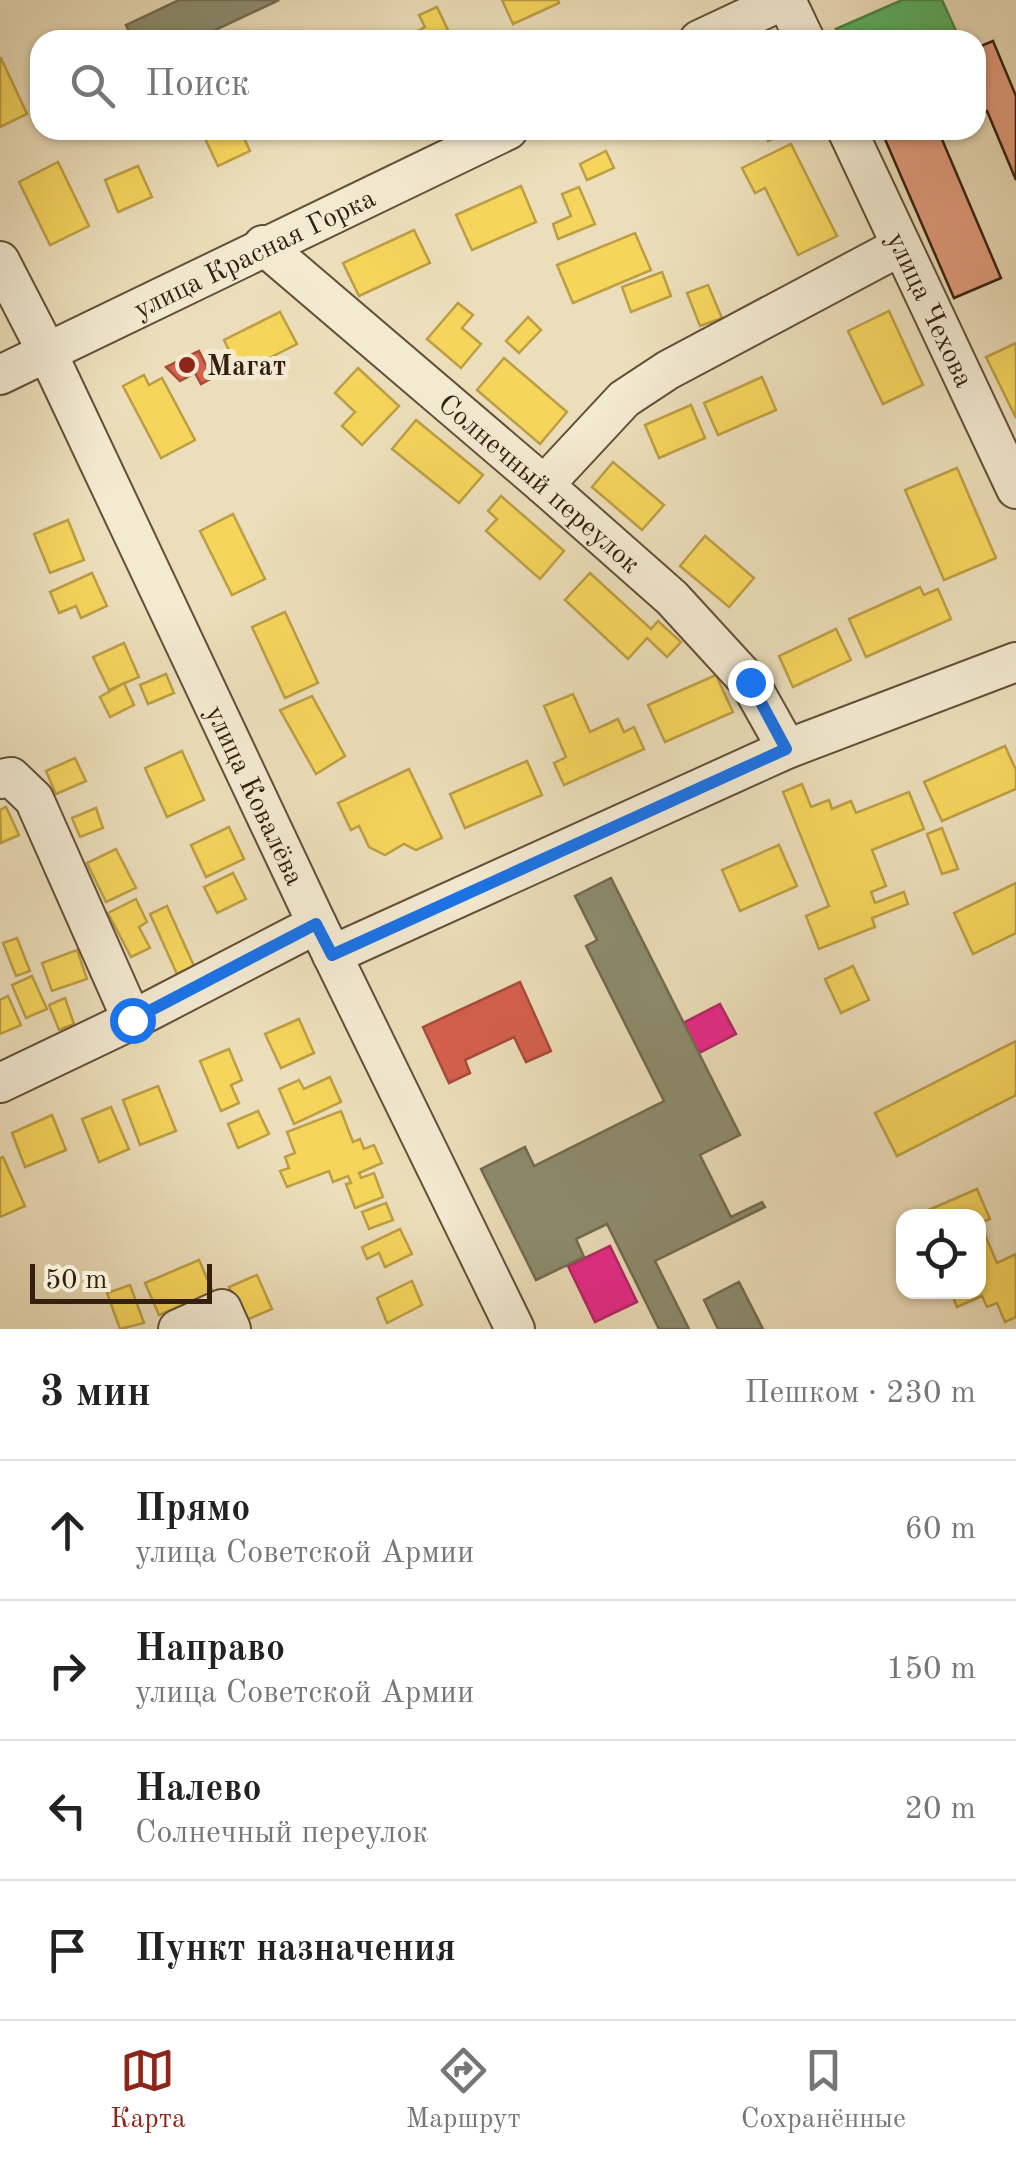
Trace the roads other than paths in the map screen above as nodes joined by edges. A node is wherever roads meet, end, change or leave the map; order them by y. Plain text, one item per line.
1 (785, 0) edge
2 (720, 30) edge
3 (800, 30) edge
4 (487, 140) edge
5 (852, 140) edge
6 (264, 246) junction
7 (902, 246) junction
8 (0, 261) edge
9 (46, 352) junction
10 (0, 375) edge
11 (544, 485) junction
12 (1016, 489) edge
13 (1016, 662) edge
14 (786, 749) junction
15 (0, 780) edge
16 (324, 940) junction
17 (132, 1020) junction
18 (0, 1083) edge
19 (178, 1329) edge
20 (231, 1329) edge
21 (515, 1329) edge

1 - 2 street
1 - 3 street
4 - 6 street, улица Красная Горка
5 - 7 street, улица Чехова
6 - 9 street, улица Красная Горка
6 - 11 street, Солнечный переулок
7 - 11 street
7 - 12 street, улица Чехова
8 - 9 street, улица Ковалёва
9 - 10 street, улица Красная Горка
9 - 16 street, улица Ковалёва
11 - 14 street, Солнечный переулок
13 - 14 street
14 - 16 street
15 - 17 street
16 - 17 street
16 - 21 street, улица Ковалёва
17 - 18 street
19 - 20 street

